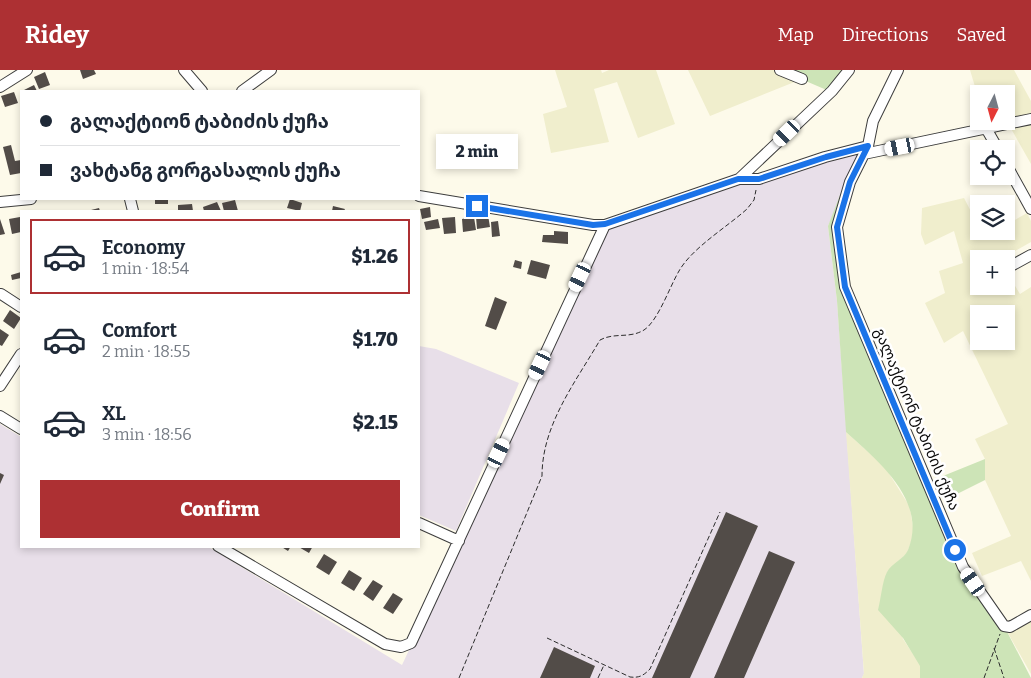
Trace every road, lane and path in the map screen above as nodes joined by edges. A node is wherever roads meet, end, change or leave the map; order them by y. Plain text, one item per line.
1 (27, 70) edge
2 (184, 70) edge
3 (271, 70) edge
4 (780, 70) edge
5 (849, 70) edge
6 (898, 70) edge
7 (802, 79) dead end
8 (0, 87) edge
9 (201, 90) edge
10 (243, 90) edge
11 (1031, 119) edge
12 (1015, 123) edge
13 (987, 130) joint
14 (993, 140) edge
15 (866, 150) junction
16 (738, 179) junction
17 (753, 180) junction
18 (1015, 180) edge
19 (420, 196) edge
20 (21, 200) edge
21 (0, 202) edge
22 (1031, 209) edge
23 (605, 224) junction
24 (1031, 255) edge
25 (1015, 264) edge
26 (1, 294) edge
27 (20, 306) edge
28 (20, 356) edge
29 (0, 386) edge
30 (0, 416) edge
31 (20, 428) edge
32 (720, 512) dead end
33 (420, 523) edge
34 (459, 541) junction
35 (221, 548) edge
36 (1031, 615) edge
37 (1004, 626) junction
38 (547, 638) dead end
39 (994, 648) junction
40 (604, 665) junction
41 (459, 678) edge
42 (598, 678) edge
43 (984, 678) edge
44 (1004, 678) edge

1 - 8 street
2 - 9 street
3 - 10 street
4 - 7 street
5 - 16 street
6 - 15 street, გალაქტიონ ტაბიძის ქუჩა
11 - 12 street
13 - 14 street
13 - 15 street
15 - 17 street
15 - 37 street, გალაქტიონ ტაბიძის ქუჩა
16 - 17 street
16 - 23 street
17 - 41 path
18 - 22 street
19 - 23 street
20 - 21 street
23 - 34 street
24 - 25 street
26 - 27 street
28 - 29 street
30 - 31 street
32 - 40 path
33 - 34 street
34 - 35 street
36 - 37 street
37 - 39 path
38 - 40 path
39 - 43 path
39 - 44 path
40 - 42 path

